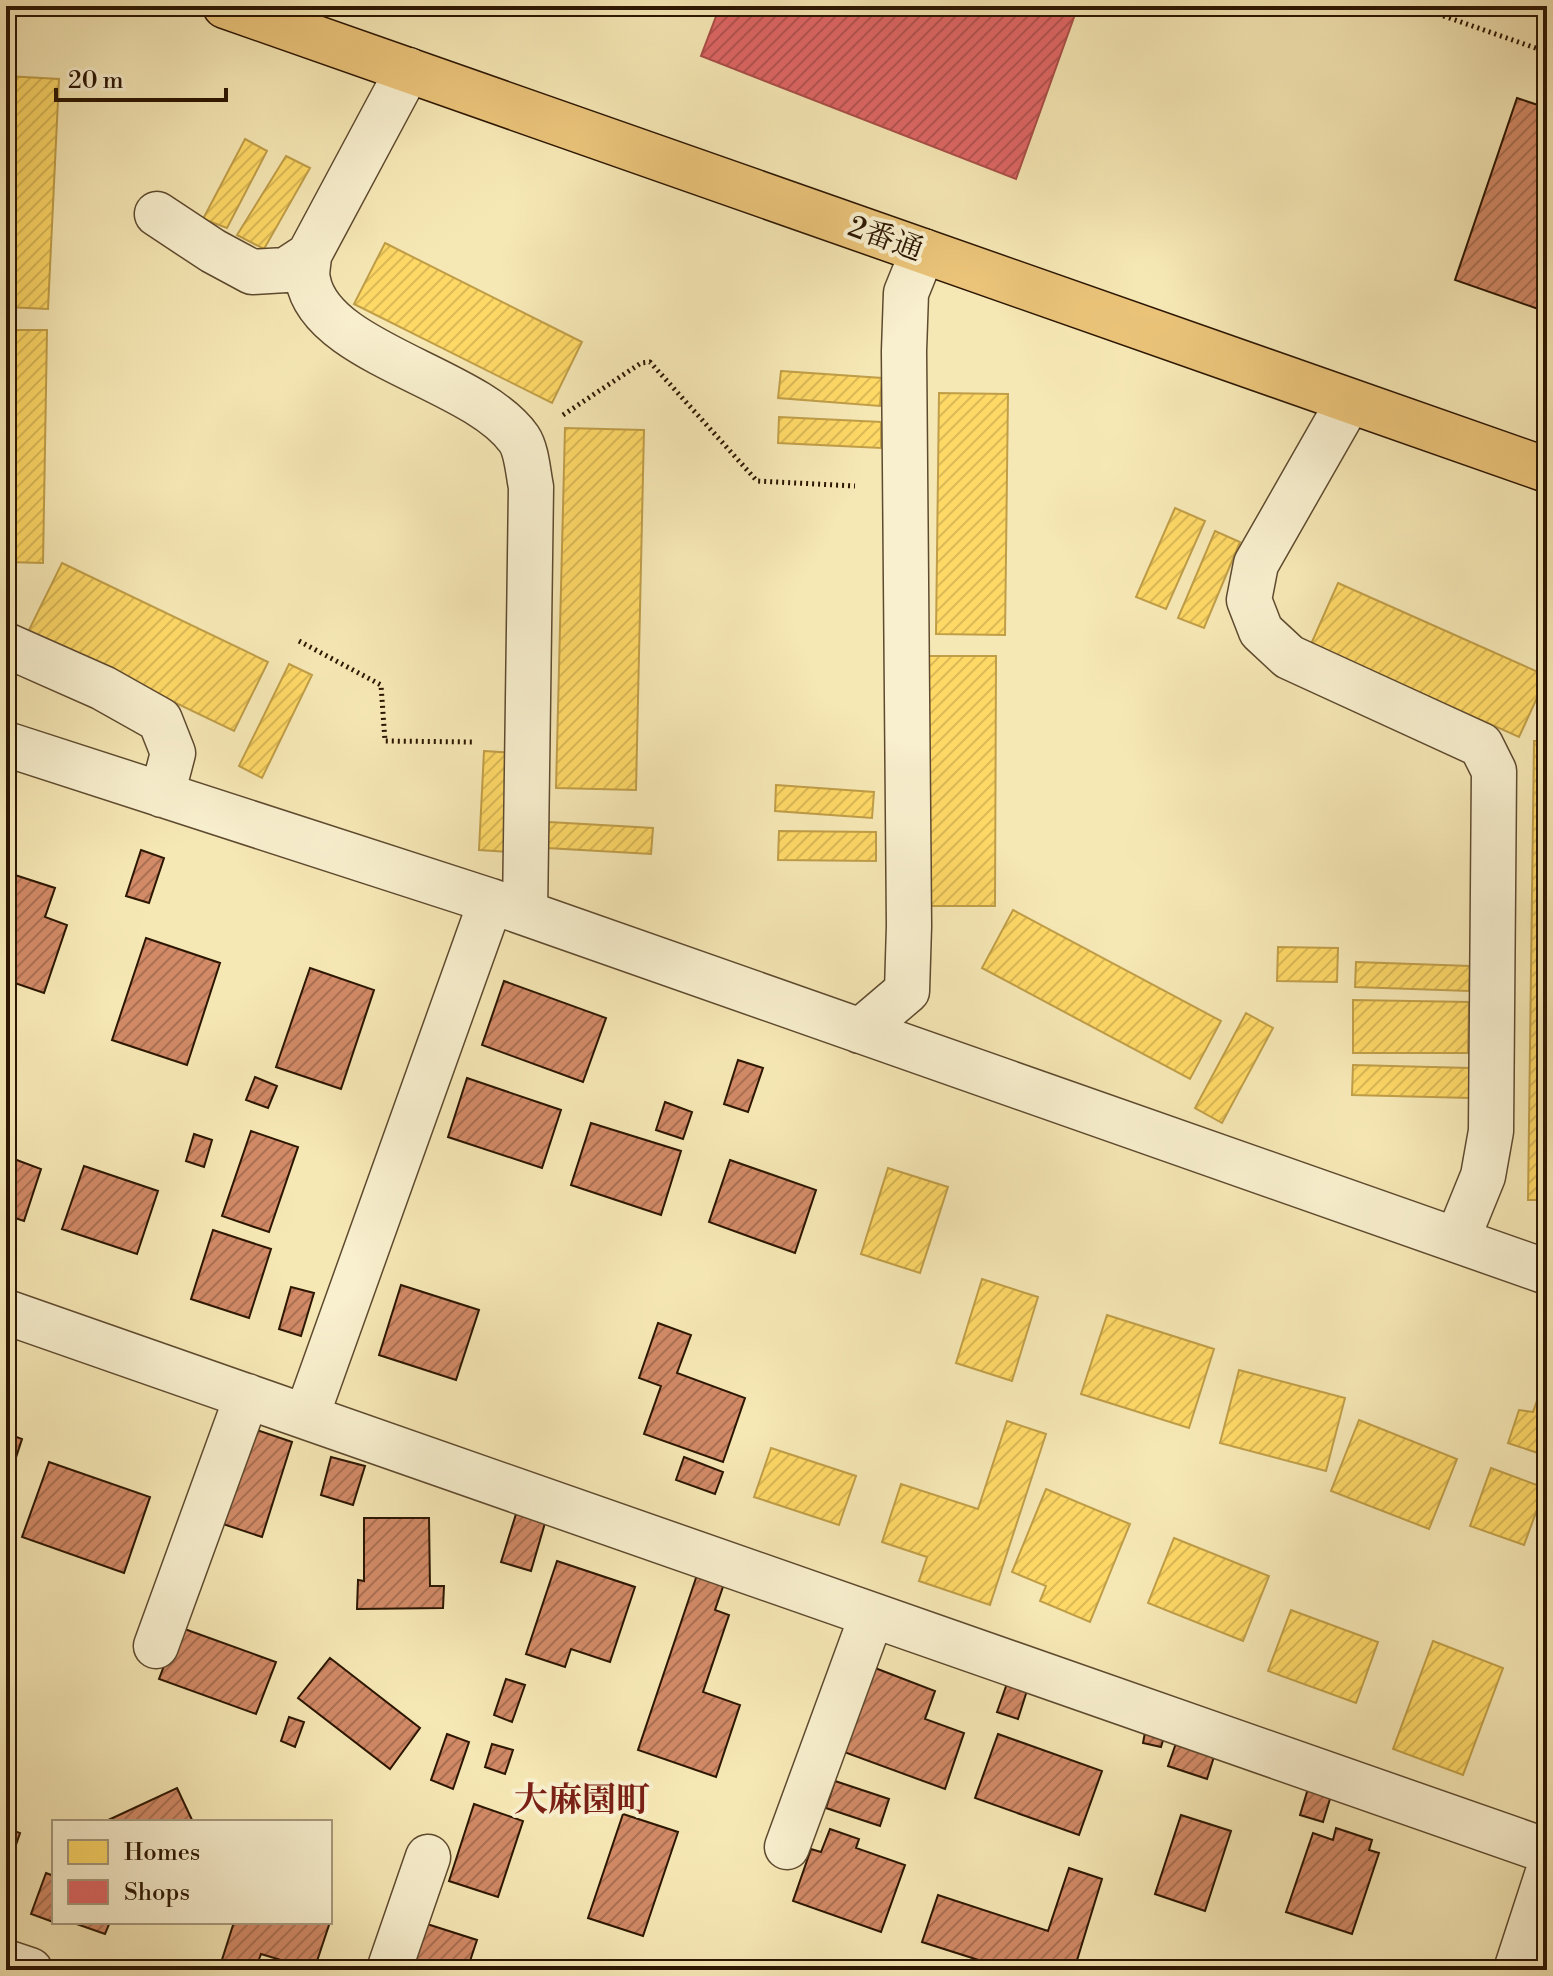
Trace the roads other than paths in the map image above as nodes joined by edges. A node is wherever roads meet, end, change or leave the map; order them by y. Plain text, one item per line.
1 (225, 6) edge
2 (408, 70) junction
3 (157, 214) dead end
4 (923, 251) junction
5 (309, 255) junction
6 (1349, 401) junction
7 (1547, 470) edge
8 (6, 645) edge
9 (6, 744) edge
10 (162, 795) junction
11 (508, 907) junction
12 (860, 1031) junction
13 (1457, 1240) junction
14 (1547, 1272) edge
15 (6, 1312) edge
16 (247, 1396) junction
17 (307, 1415) junction
18 (872, 1615) junction
19 (156, 1646) dead end
20 (787, 1847) dead end
21 (1547, 1851) edge
22 (428, 1857) dead end
23 (1547, 1875) edge
24 (6, 1962) edge
25 (30, 1970) edge
26 (389, 1970) edge
27 (1516, 1970) edge

1 - 2 main road, 2番通
2 - 4 main road, 2番通
2 - 5 street
3 - 5 street
4 - 6 main road, 2番通
4 - 12 street
5 - 11 street
6 - 7 main road, 2番通
6 - 13 street
8 - 10 street
9 - 10 street
10 - 11 street
11 - 12 street
11 - 17 street
12 - 13 street
13 - 14 street
15 - 16 street
16 - 17 street
16 - 19 street
17 - 18 street
18 - 20 street
18 - 21 street
22 - 26 street
23 - 27 street
24 - 25 street

